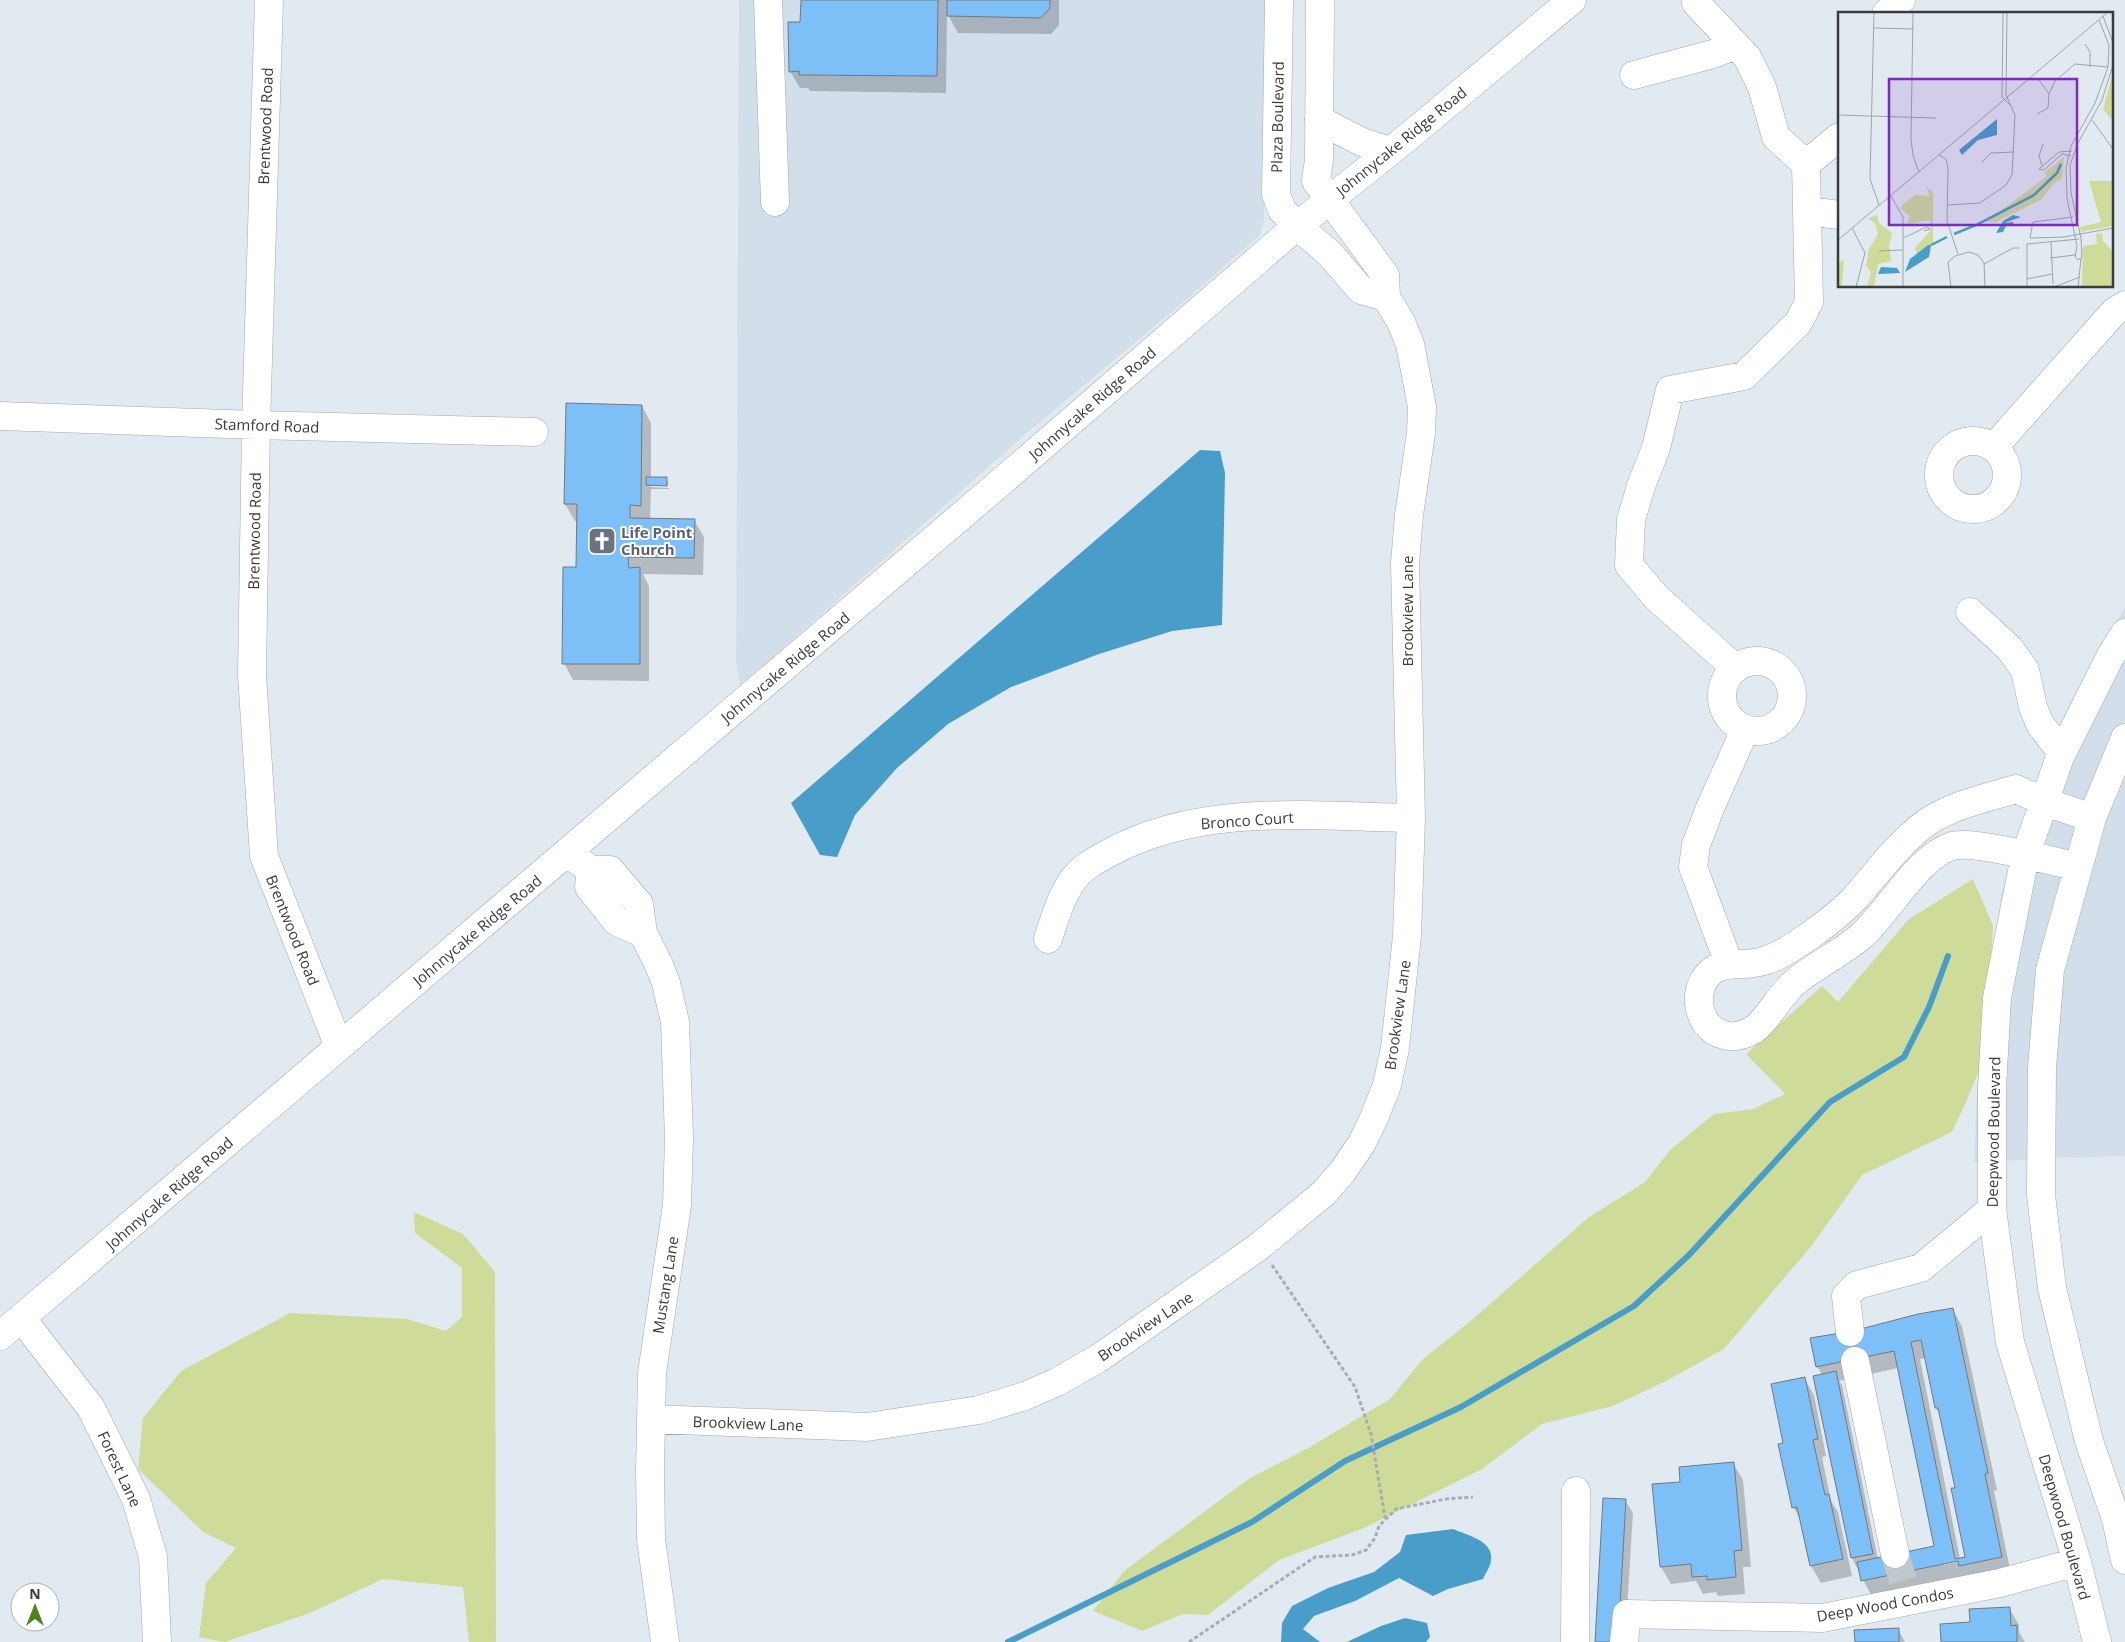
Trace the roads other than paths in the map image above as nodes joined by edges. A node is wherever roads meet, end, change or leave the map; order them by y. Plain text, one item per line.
1 (269, 0) edge
2 (768, 0) edge
3 (1279, 0) edge
4 (1320, 0) edge
5 (1572, 0) edge
6 (1902, 0) edge
7 (1696, 3) dead end
8 (1888, 12) edge
9 (1736, 45) junction
10 (1634, 74) dead end
11 (1319, 120) junction
12 (1838, 138) edge
13 (1390, 151) junction
14 (1806, 164) junction
15 (1329, 200) junction
16 (775, 202) dead end
17 (1808, 211) junction
18 (1838, 215) edge
19 (1297, 226) junction
20 (1386, 297) junction
21 (2125, 304) edge
22 (0, 416) edge
23 (256, 425) junction
24 (534, 432) dead end
25 (1994, 447) dead end
26 (1970, 612) dead end
27 (2125, 632) edge
28 (1735, 668) junction
29 (1745, 730) junction
30 (2125, 738) edge
31 (2062, 753) junction
32 (2043, 802) junction
33 (1411, 818) junction
34 (2092, 818) junction
35 (567, 853) junction
36 (2025, 856) junction
37 (2078, 867) junction
38 (1048, 939) dead end
39 (1729, 964) junction
40 (339, 1046) junction
41 (1992, 1209) junction
42 (22, 1318) junction
43 (1850, 1332) dead end
44 (0, 1336) edge
45 (1856, 1361) dead end
46 (651, 1420) junction
47 (1576, 1491) dead end
48 (1895, 1554) tunnel mouth
49 (2125, 1560) edge
50 (2077, 1562) junction
51 (157, 1642) edge
52 (665, 1642) edge
53 (1574, 1642) edge
54 (1624, 1642) edge
55 (2097, 1642) edge

1 - 23 street, Brentwood Road
2 - 16 street
3 - 19 street, Plaza Boulevard
4 - 11 street
5 - 13 street, Johnnycake Ridge Road
6 - 8 street
7 - 9 street
9 - 10 street
9 - 14 street
11 - 13 street
11 - 15 street
12 - 14 street
13 - 15 street, Johnnycake Ridge Road
14 - 17 street
15 - 19 street, Johnnycake Ridge Road
15 - 20 street, Brookview Lane
17 - 18 street
17 - 28 street
19 - 20 street
19 - 35 street, Johnnycake Ridge Road
20 - 33 street, Brookview Lane
21 - 25 street
22 - 23 street, Stamford Road
23 - 24 street, Stamford Road
23 - 40 street, Brentwood Road
26 - 31 street
27 - 31 street, Deepwood Boulevard
28 - 29 street
28 - 29 street
29 - 39 street
30 - 34 street
31 - 32 street, Deepwood Boulevard
32 - 34 street
32 - 36 street, Deepwood Boulevard
32 - 39 street
33 - 38 street, Bronco Court
33 - 46 street, Brookview Lane
34 - 37 street
35 - 40 street, Johnnycake Ridge Road
35 - 46 street, Mustang Lane
36 - 37 street
36 - 39 street
36 - 41 street, Deepwood Boulevard
37 - 49 street
40 - 42 street, Johnnycake Ridge Road
41 - 43 street
41 - 50 street, Deepwood Boulevard
42 - 44 street, Johnnycake Ridge Road
42 - 51 street, Forest Lane
45 - 48 street
46 - 52 street, Mustang Lane
47 - 53 street
50 - 54 street, Deep Wood Condos
50 - 55 street, Deepwood Boulevard

